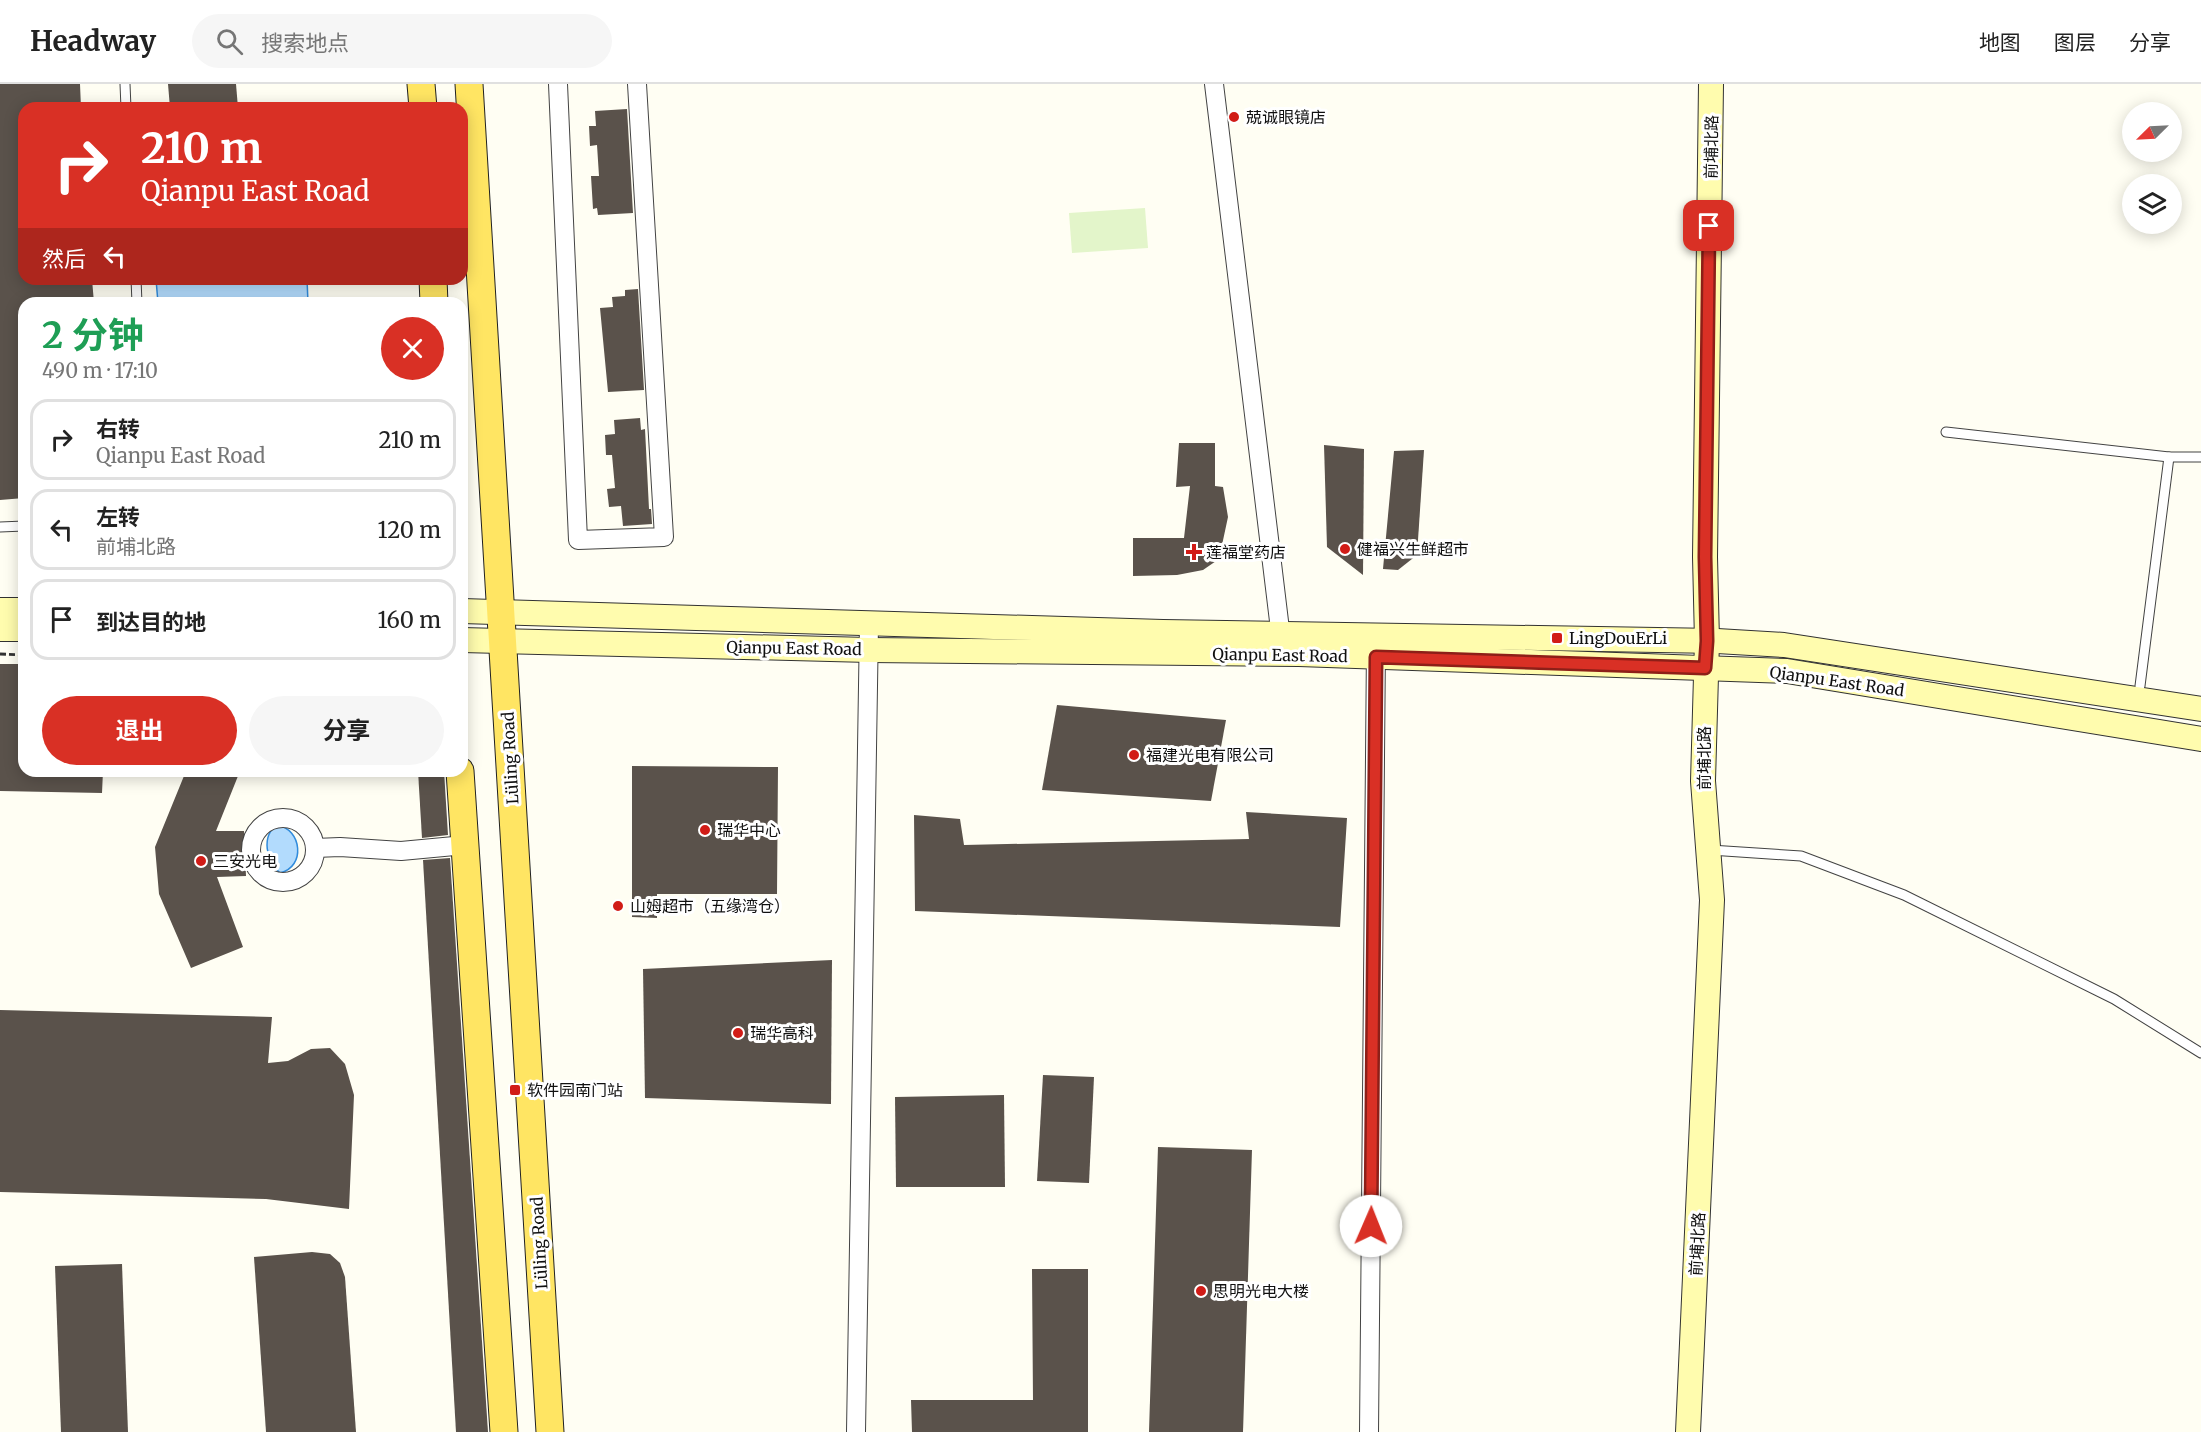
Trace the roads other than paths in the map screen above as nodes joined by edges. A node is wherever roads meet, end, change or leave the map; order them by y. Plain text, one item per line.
1 (125, 84) edge
2 (421, 84) edge
3 (469, 84) edge
4 (558, 84) edge
5 (636, 84) edge
6 (1214, 84) edge
7 (1711, 84) edge
8 (126, 102) edge
9 (422, 102) edge
10 (1946, 432) dead end
11 (2169, 457) junction
12 (2201, 457) edge
13 (18, 526) edge
14 (0, 527) edge
15 (0, 610) edge
16 (18, 610) edge
17 (468, 611) edge
18 (501, 613) junction
19 (869, 624) junction
20 (0, 629) edge
21 (18, 629) edge
22 (468, 640) edge
23 (503, 641) junction
24 (1707, 641) junction
25 (1282, 644) junction
26 (1376, 646) junction
27 (869, 650) junction
28 (1705, 668) junction
29 (2140, 686) dead end
30 (2201, 709) edge
31 (2201, 739) edge
32 (460, 777) edge
33 (465, 845) junction
34 (315, 848) dead end
35 (1708, 849) junction
36 (2201, 1053) edge
37 (504, 1432) edge
38 (550, 1432) edge
39 (856, 1432) edge
40 (1370, 1432) edge
41 (1688, 1432) edge

1 - 8 lane
2 - 9 main road
3 - 18 main road, Lüling Road
4 - 5 street
6 - 25 street
7 - 24 main road, 前埔北路
10 - 11 lane
11 - 12 lane
11 - 29 lane
13 - 14 lane
15 - 16 main road
17 - 18 main road, Qianpu East Road
18 - 19 main road, Qianpu East Road
18 - 23 main road, Lüling Road
19 - 25 main road, Qianpu East Road
19 - 27 street
20 - 21 main road
22 - 23 main road, Qianpu East Road
23 - 27 main road, Qianpu East Road
23 - 38 main road, Lüling Road
24 - 26 main road, Qianpu East Road
24 - 28 main road, 前埔北路
24 - 30 main road, Qianpu East Road
25 - 26 main road, Qianpu East Road
25 - 27 main road, Qianpu East Road
26 - 28 main road, Qianpu East Road
26 - 40 street
27 - 39 street
28 - 31 main road, Qianpu East Road
28 - 35 main road, 前埔北路
32 - 33 main road
33 - 34 street
33 - 37 main road
35 - 36 lane
35 - 41 main road, 前埔北路

